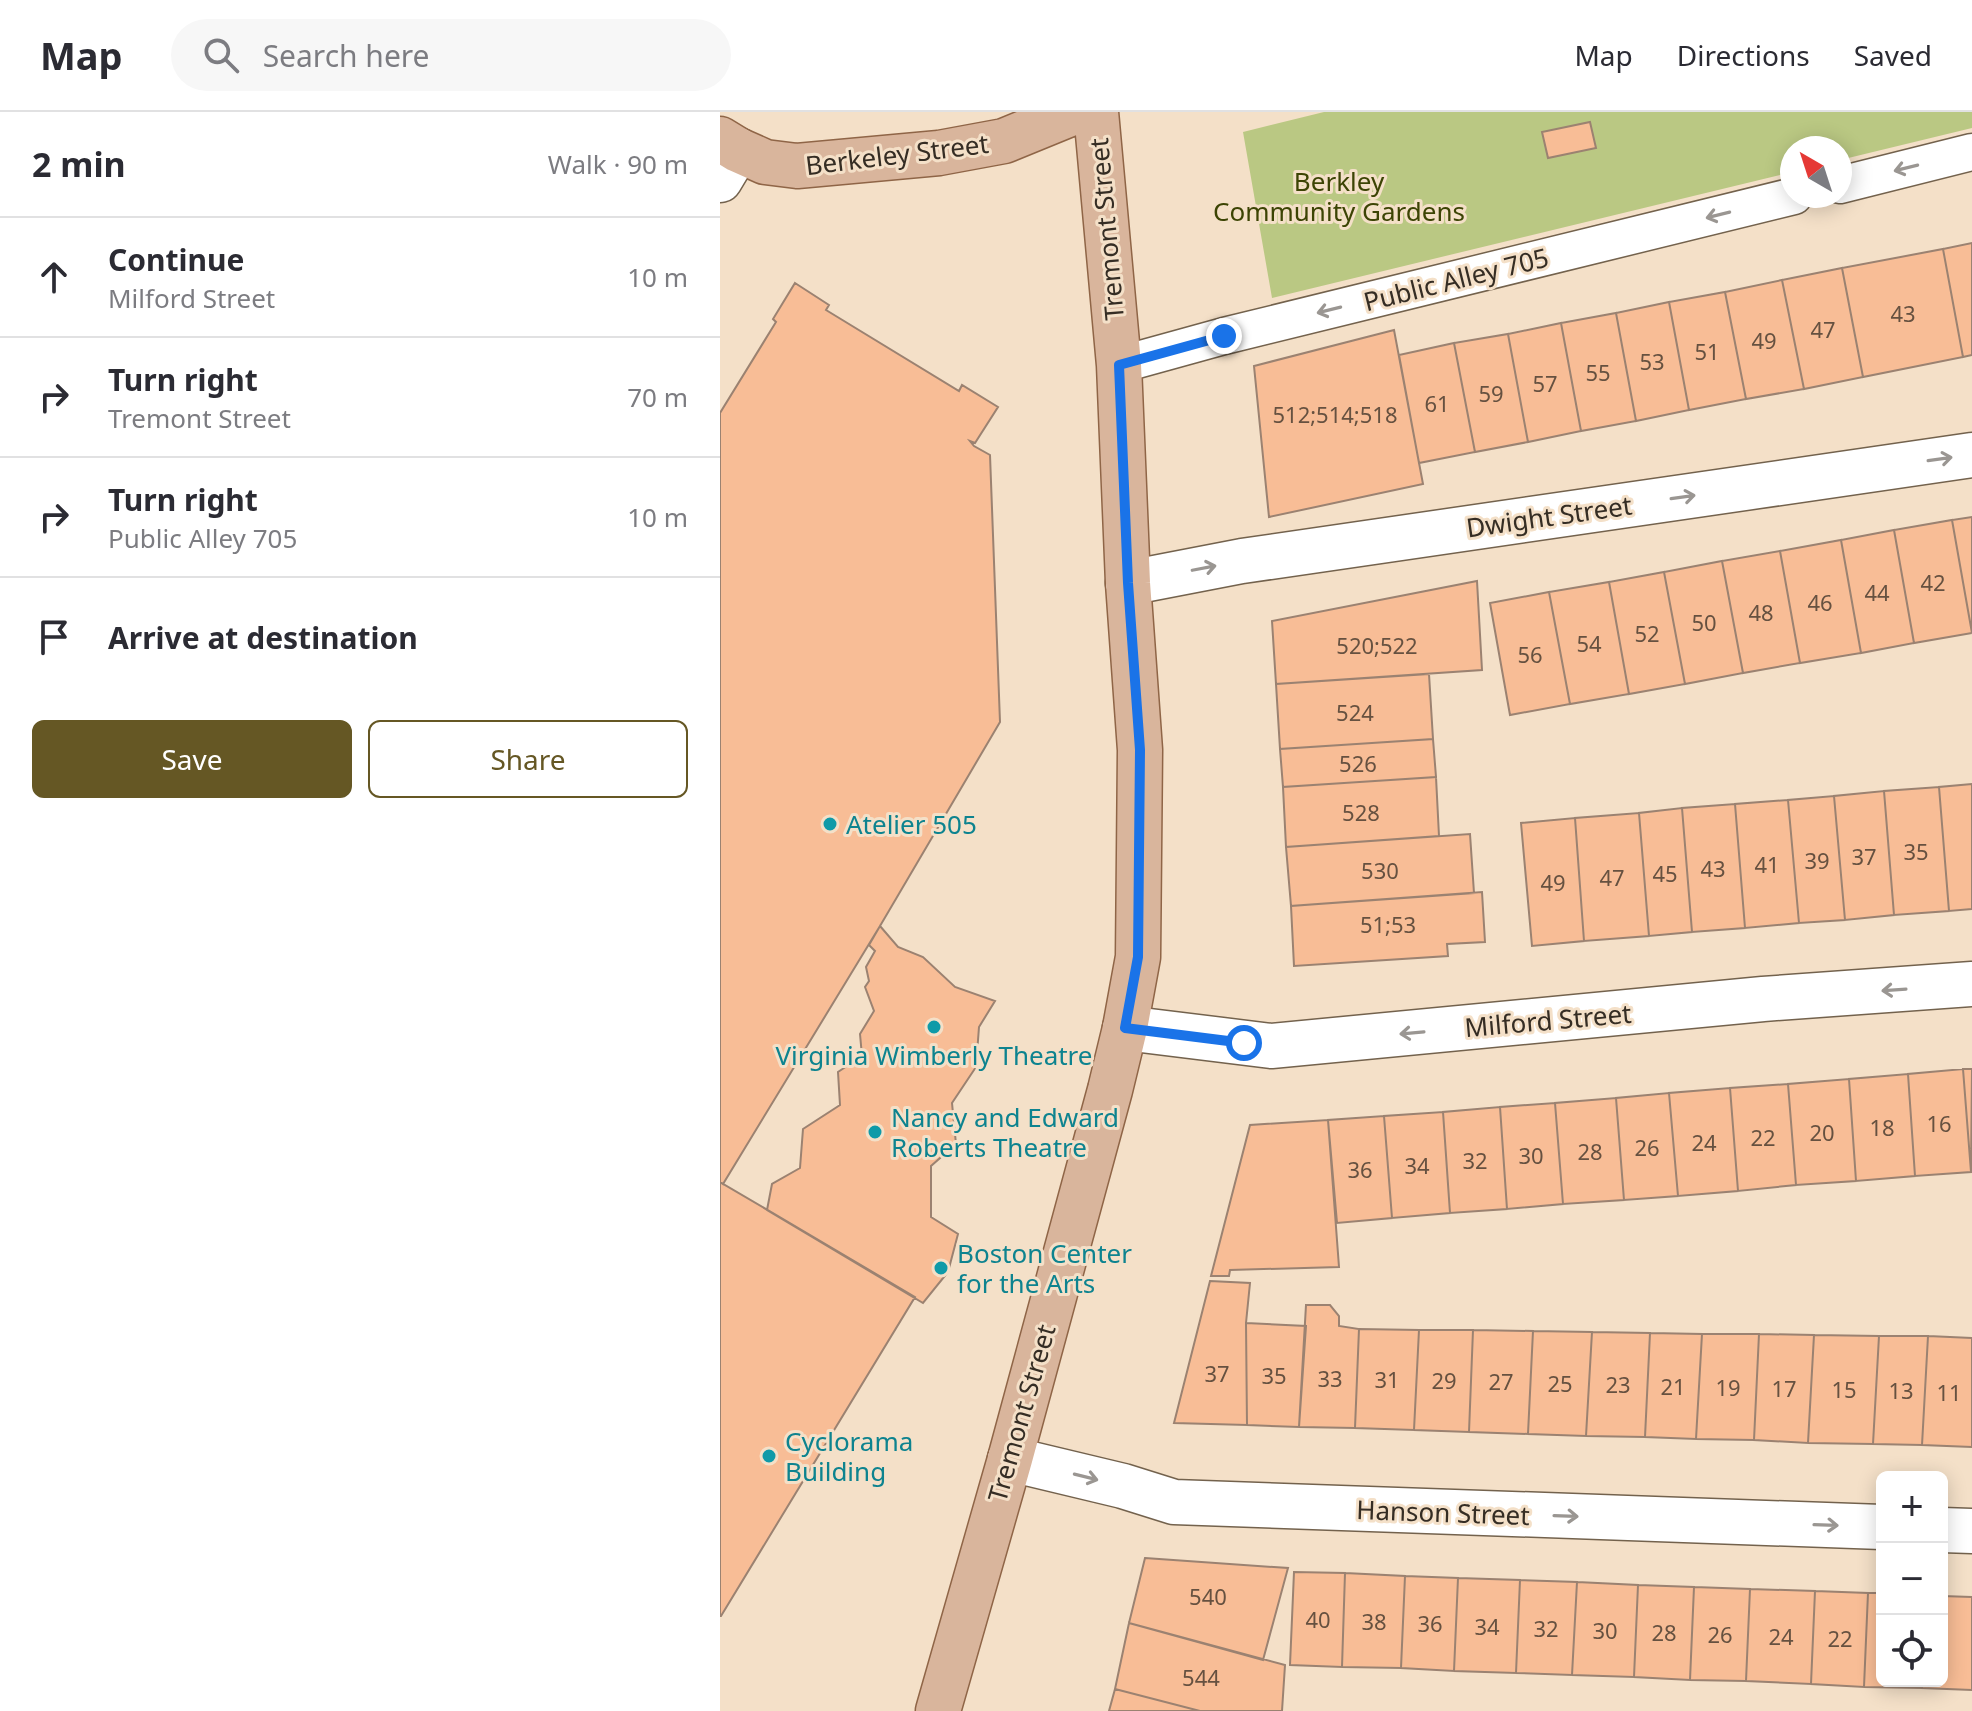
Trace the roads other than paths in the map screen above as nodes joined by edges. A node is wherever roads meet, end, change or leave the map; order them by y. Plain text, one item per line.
1 (1075, 112) edge
2 (1096, 112) edge
3 (1972, 152) edge
4 (726, 156) edge
5 (1852, 182) edge
6 (1780, 199) edge
7 (1119, 365) junction
8 (1972, 455) edge
9 (1128, 583) junction
10 (1972, 984) edge
11 (1125, 1028) junction
12 (1010, 1459) junction
13 (1876, 1527) edge
14 (1948, 1530) edge
15 (1972, 1531) edge
16 (938, 1711) edge

1 - 4 main road, Berkeley Street
2 - 7 main road, Tremont Street
3 -> 5 lane
6 -> 7 lane, Public Alley 705
7 - 9 main road, Tremont Street
9 -> 8 street, Dwight Street
9 - 11 main road, Tremont Street
10 -> 11 street, Milford Street
11 - 12 main road, Tremont Street
12 -> 13 street, Hanson Street
12 - 16 main road, Tremont Street
14 - 15 street

